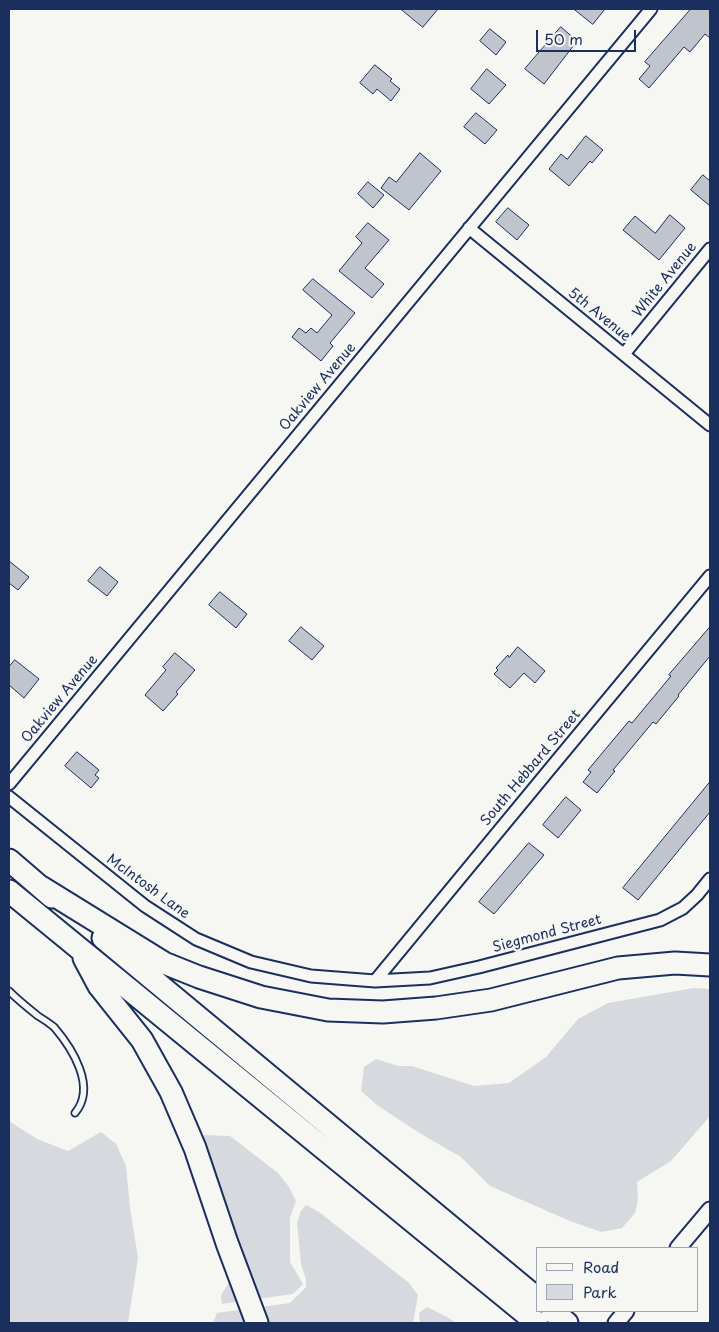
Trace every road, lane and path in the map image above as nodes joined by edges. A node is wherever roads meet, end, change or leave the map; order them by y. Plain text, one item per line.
1 (651, 9) edge
2 (469, 228) junction
3 (710, 249) edge
4 (624, 354) junction
5 (710, 425) edge
6 (710, 576) edge
7 (9, 784) edge
8 (9, 797) edge
9 (9, 860) edge
10 (710, 879) edge
11 (41, 887) junction
12 (9, 892) edge
13 (79, 948) junction
14 (710, 964) edge
15 (376, 981) junction
16 (9, 991) edge
17 (75, 1113) dead end
18 (710, 1210) edge
19 (679, 1247) edge
20 (536, 1297) edge
21 (553, 1312) edge
22 (625, 1312) edge
23 (257, 1323) edge
24 (537, 1323) edge
25 (568, 1323) edge
26 (616, 1323) edge

1 - 2 street, Oakview Avenue
2 - 4 street, 5th Avenue
2 - 7 street, Oakview Avenue
3 - 4 street, White Avenue
4 - 5 street, 5th Avenue
6 - 15 street, South Hebbard Street
8 - 15 street, McIntosh Lane
9 - 11 highway
10 - 15 street, Siegmond Street
11 - 14 highway
11 - 20 highway
12 - 13 highway
13 - 23 highway
13 - 24 highway
16 - 17 lane
18 - 19 street
21 - 25 highway
22 - 26 street

